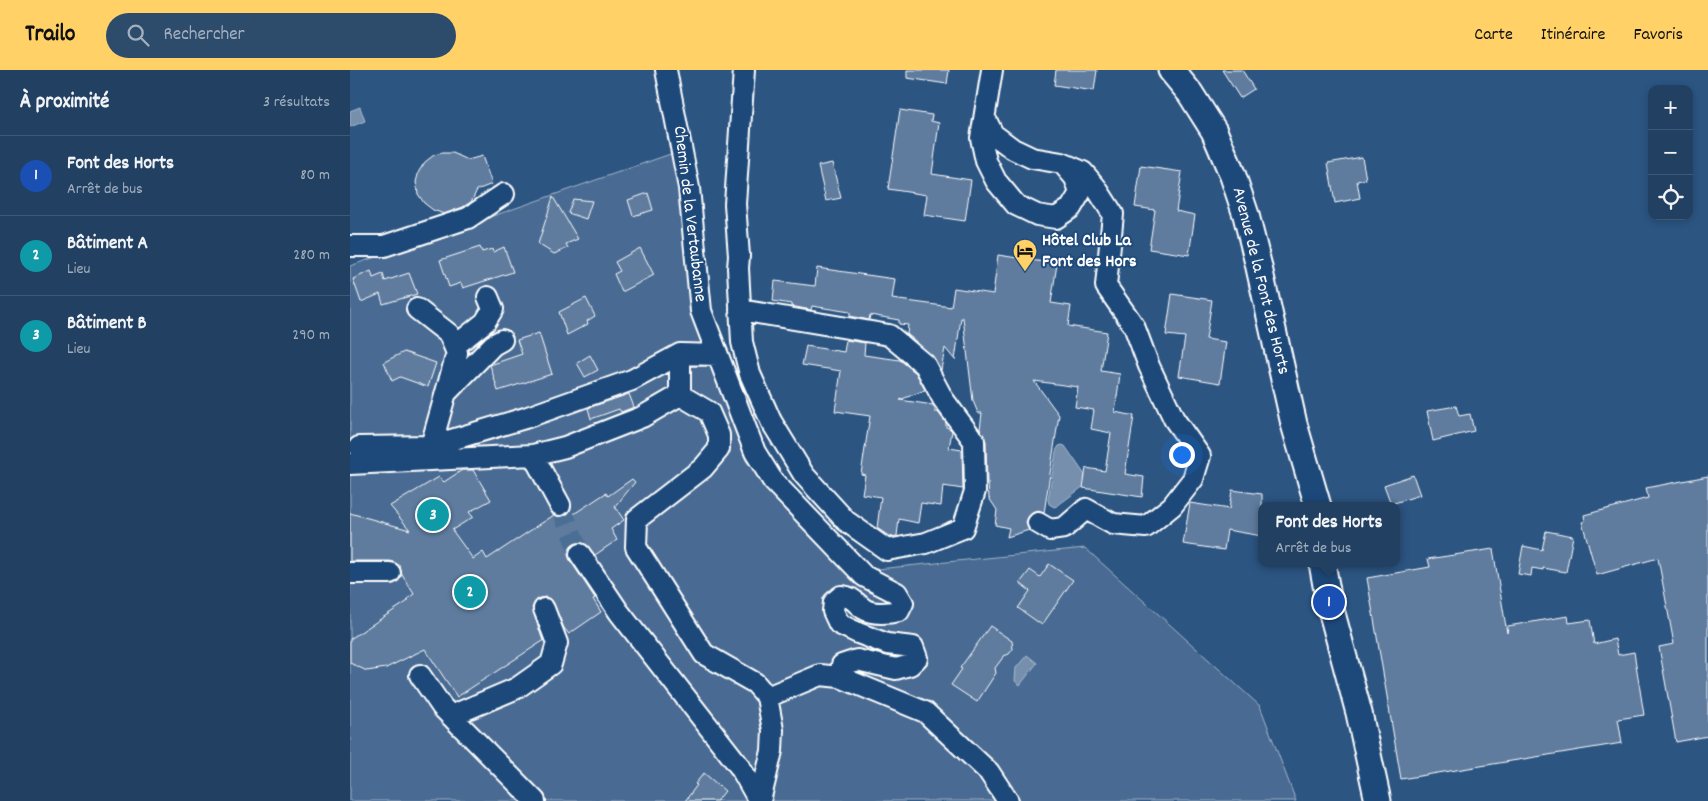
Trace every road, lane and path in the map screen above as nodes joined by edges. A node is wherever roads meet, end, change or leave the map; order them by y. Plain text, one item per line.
1 (666, 70) edge
2 (744, 70) edge
3 (992, 70) edge
4 (1171, 70) edge
5 (985, 118) junction
6 (1062, 163) junction
7 (504, 194) dead end
8 (350, 246) edge
9 (488, 297) dead end
10 (417, 309) dead end
11 (740, 310) junction
12 (502, 340) dead end
13 (455, 346) junction
14 (680, 354) junction
15 (718, 355) junction
16 (444, 394) junction
17 (680, 395) junction
18 (431, 446) junction
19 (534, 455) junction
20 (355, 456) edge
21 (1317, 502) edge
22 (560, 505) tunnel mouth
23 (1038, 523) dead end
24 (580, 554) tunnel mouth
25 (1323, 567) edge
26 (1337, 567) edge
27 (350, 573) edge
28 (390, 573) dead end
29 (544, 609) dead end
30 (420, 675) dead end
31 (840, 677) junction
32 (767, 697) junction
33 (1359, 713) junction
34 (451, 716) junction
35 (535, 801) edge
36 (760, 801) edge
37 (1008, 801) edge
38 (1378, 801) edge

1 - 15 street, Chemin de la Vertaubanne
2 - 11 street
3 - 5 street
4 - 21 main road, Avenue de la Font des Horts
5 - 6 street
5 - 6 street
6 - 23 street
7 - 8 street
9 - 13 street
10 - 13 street
11 - 11 street
12 - 16 street
13 - 16 street
14 - 15 street
14 - 17 street
14 - 18 street
15 - 31 street, Chemin de la Vertaubanne
16 - 18 street
17 - 19 street
17 - 32 street
18 - 20 street
19 - 20 street
19 - 22 street
24 - 36 street
25 - 33 main road
26 - 33 main road
27 - 28 street
29 - 34 street
30 - 34 street
31 - 32 street
31 - 37 street
32 - 36 street
33 - 38 main road
34 - 35 street

